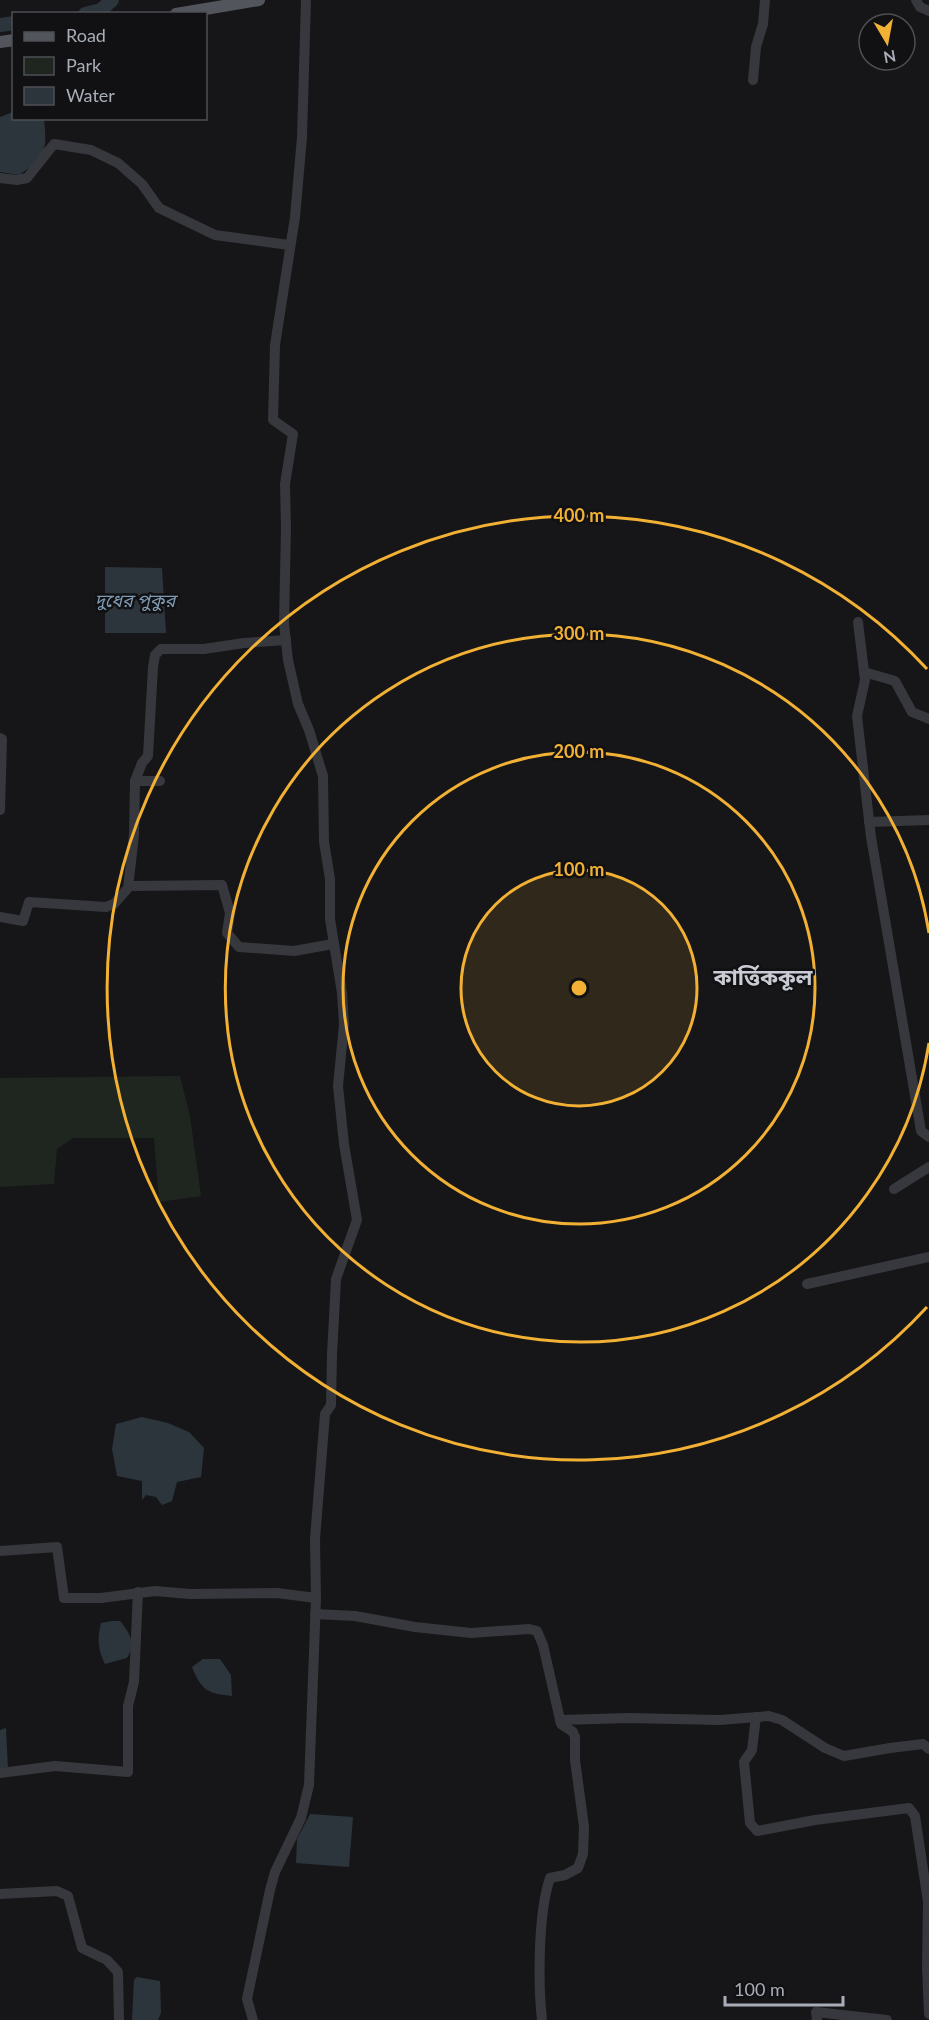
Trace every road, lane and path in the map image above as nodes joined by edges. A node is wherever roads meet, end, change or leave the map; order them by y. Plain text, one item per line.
1 (259, 0) edge
2 (306, 0) edge
3 (765, 0) edge
4 (916, 0) edge
5 (929, 11) edge
6 (188, 12) edge
7 (753, 81) dead end
8 (0, 178) edge
9 (289, 245) junction
10 (858, 622) dead end
11 (286, 640) junction
12 (864, 672) junction
13 (929, 719) edge
14 (0, 738) edge
15 (135, 781) junction
16 (160, 781) dead end
17 (0, 810) edge
18 (929, 819) edge
19 (869, 822) junction
20 (133, 886) dead end
21 (0, 917) edge
22 (333, 944) junction
23 (929, 1137) edge
24 (929, 1167) edge
25 (894, 1189) dead end
26 (929, 1257) edge
27 (807, 1284) dead end
28 (0, 1551) edge
29 (138, 1592) junction
30 (316, 1598) junction
31 (315, 1614) junction
32 (756, 1717) junction
33 (560, 1720) junction
34 (929, 1749) edge
35 (0, 1773) edge
36 (0, 1894) edge
37 (929, 2014) edge
38 (119, 2020) edge
39 (253, 2020) edge
40 (542, 2020) edge
41 (817, 2020) edge
42 (887, 2020) edge

1 - 6 main road
2 - 9 street
3 - 7 street
4 - 5 street
8 - 9 street
9 - 11 street
10 - 12 street
11 - 15 street
11 - 22 street
12 - 13 street
12 - 19 street
14 - 17 street
15 - 16 street
15 - 21 street
18 - 19 street
19 - 23 street
20 - 22 street
22 - 30 street
24 - 25 street
26 - 27 street
28 - 29 street
29 - 30 street
29 - 35 street
30 - 31 street
31 - 33 street
31 - 39 street
32 - 33 street
32 - 34 street
32 - 37 street
33 - 40 street
36 - 38 street
41 - 42 street

